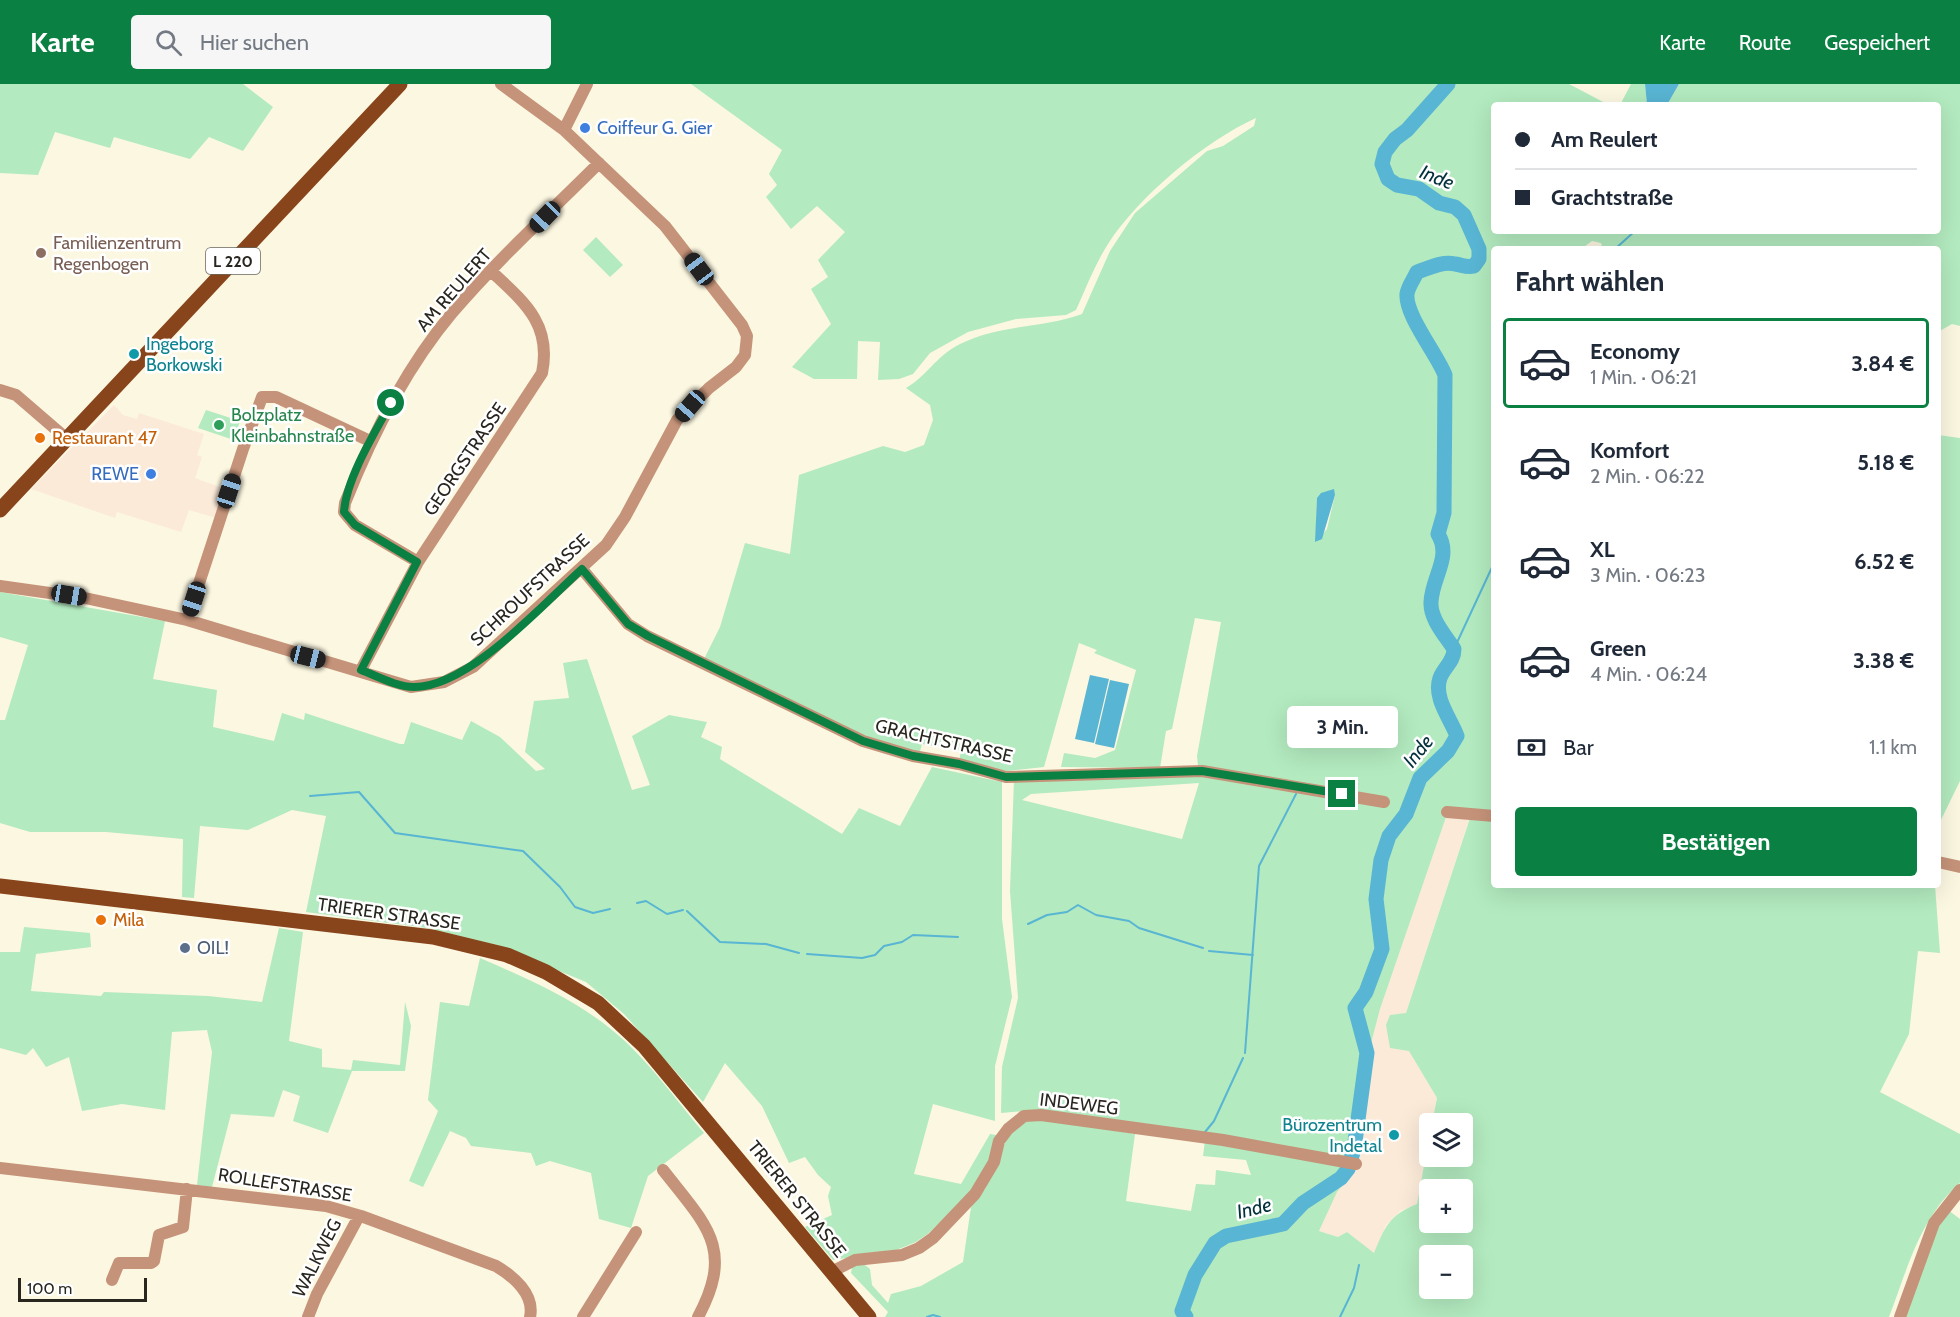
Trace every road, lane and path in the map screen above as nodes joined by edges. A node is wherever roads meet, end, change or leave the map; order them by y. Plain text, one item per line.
1 (400, 84) edge
2 (501, 84) edge
3 (587, 84) edge
4 (564, 130) junction
5 (599, 163) junction
6 (492, 272) junction
7 (0, 390) edge
8 (67, 439) junction
9 (370, 441) junction
10 (0, 510) edge
11 (417, 562) junction
12 (582, 569) junction
13 (0, 586) edge
14 (187, 620) junction
15 (361, 670) junction
16 (1384, 802) dead end
17 (1447, 812) dead end
18 (1491, 816) edge
19 (1941, 863) edge
20 (1960, 867) edge
21 (0, 886) edge
22 (1356, 1164) dead end
23 (0, 1168) edge
24 (663, 1170) dead end
25 (187, 1189) junction
26 (1960, 1190) edge
27 (359, 1216) junction
28 (636, 1232) dead end
29 (831, 1272) junction
30 (112, 1280) dead end
31 (533, 1315) edge
32 (308, 1317) edge
33 (583, 1317) edge
34 (698, 1317) edge
35 (869, 1317) edge
36 (1900, 1317) edge

1 - 8 main road, L 220
2 - 4 street, SCHROUFSTRASSE
3 - 4 street
4 - 5 street, SCHROUFSTRASSE
5 - 6 street, AM REULERT
5 - 12 street, SCHROUFSTRASSE
6 - 9 street, AM REULERT
6 - 11 street, GEORGSTRASSE
7 - 8 street
8 - 10 main road, L 220
9 - 11 street, AM REULERT
9 - 14 street
11 - 15 street, GEORGSTRASSE
12 - 15 street, SCHROUFSTRASSE
12 - 16 street, GRACHTSTRASSE
13 - 14 street, SCHROUFSTRASSE
14 - 15 street, SCHROUFSTRASSE
17 - 18 street
19 - 20 street
21 - 29 main road, TRIERER STRASSE
22 - 29 street, INDEWEG
23 - 25 street, ROLLEFSTRASSE
24 - 34 street
25 - 27 street, ROLLEFSTRASSE
25 - 30 street
26 - 36 street
27 - 31 street, ROLLEFSTRASSE
27 - 32 street, WALKWEG
28 - 33 street
29 - 35 main road, TRIERER STRASSE

